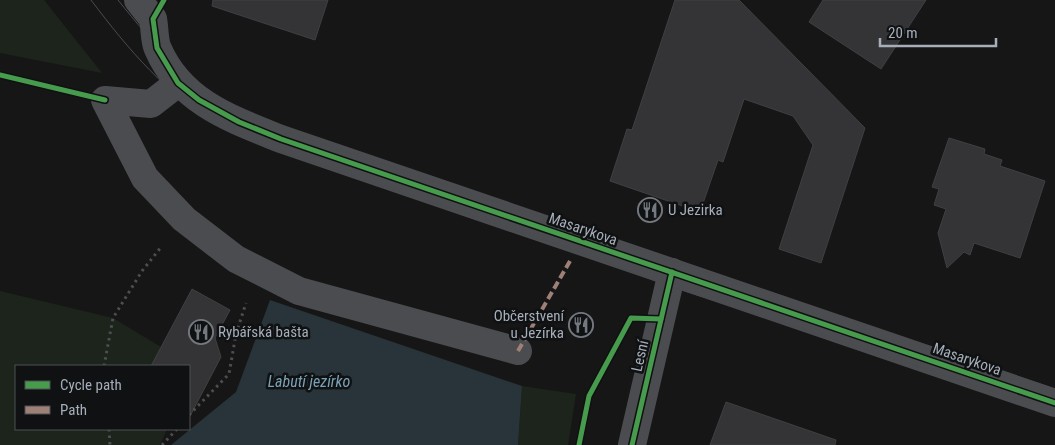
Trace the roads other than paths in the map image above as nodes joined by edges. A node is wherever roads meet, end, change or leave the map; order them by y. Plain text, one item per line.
1 (152, 6) edge
2 (178, 83) junction
3 (672, 272) junction
4 (518, 351) dead end
5 (1055, 403) edge
6 (632, 445) edge

1 - 2 street, Masarykova
2 - 3 street, Masarykova
2 - 4 street
3 - 5 street, Masarykova
3 - 6 street, Lesní

